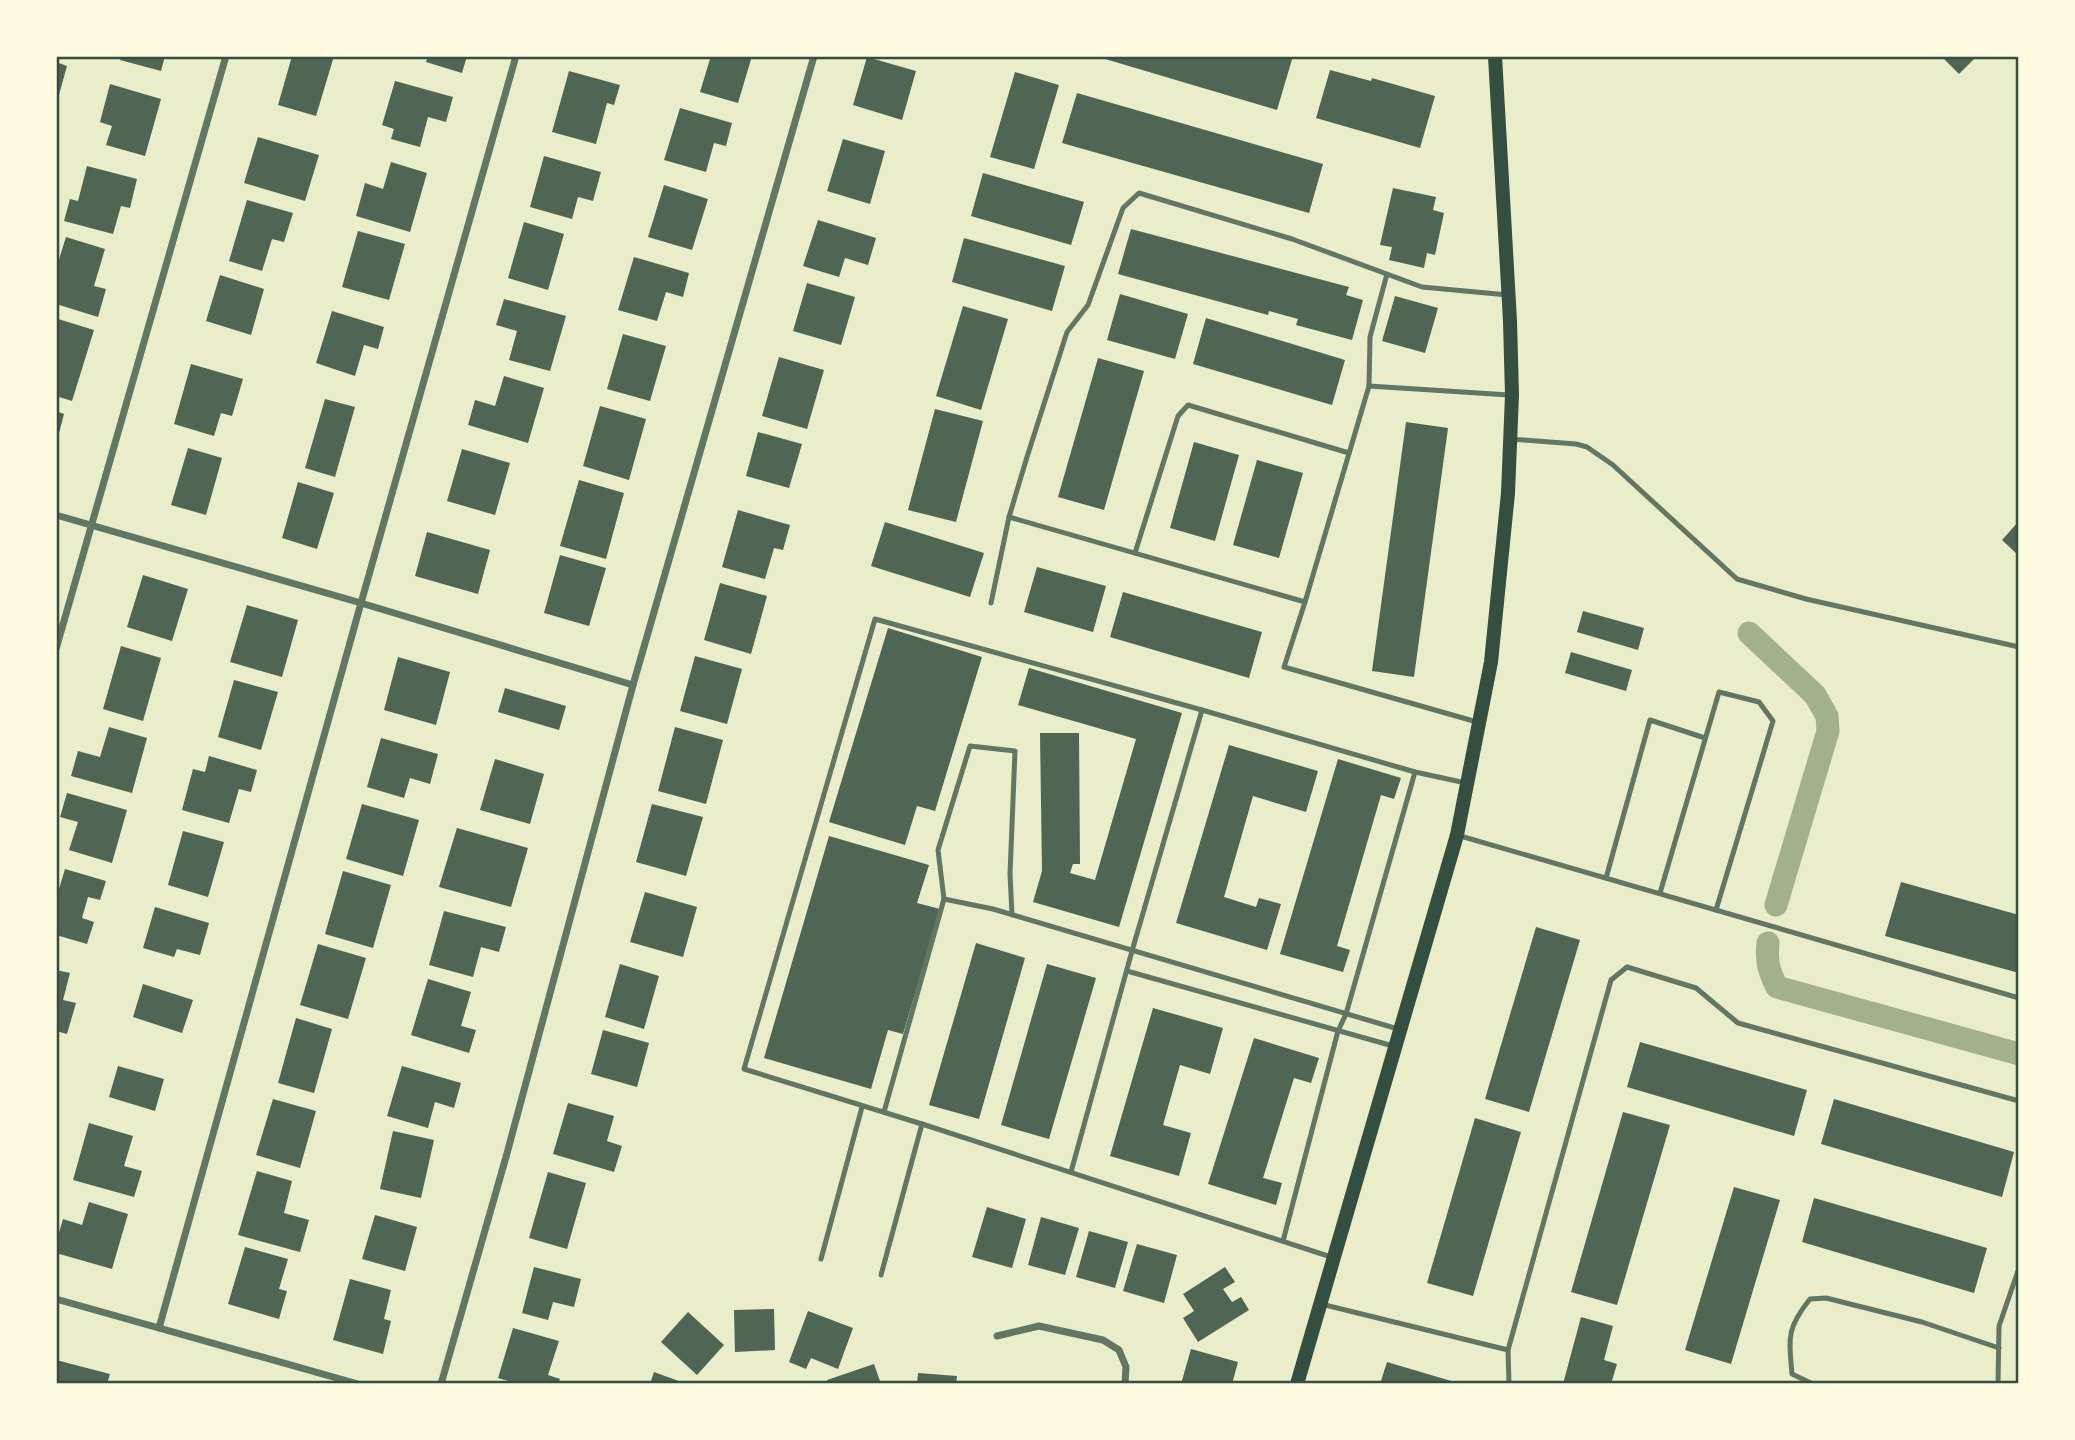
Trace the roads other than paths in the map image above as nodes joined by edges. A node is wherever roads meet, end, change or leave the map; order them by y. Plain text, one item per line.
1 (226, 56) edge
2 (516, 56) edge
3 (814, 56) edge
4 (1494, 56) edge
5 (1387, 274) junction
6 (1508, 295) junction
7 (1368, 387) junction
8 (1512, 395) junction
9 (1511, 439) junction
10 (1349, 453) junction
11 (56, 515) edge
12 (1009, 517) junction
13 (92, 525) junction
14 (1135, 553) junction
15 (1305, 602) junction
16 (361, 603) junction
17 (991, 603) dead end
18 (2019, 647) edge
19 (56, 649) edge
20 (633, 685) junction
21 (1202, 710) junction
22 (1480, 723) junction
23 (1705, 738) junction
24 (1415, 772) junction
25 (1469, 784) junction
26 (1457, 835) junction
27 (1606, 878) junction
28 (1660, 893) junction
29 (944, 900) junction
30 (1717, 910) junction
31 (1012, 915) junction
32 (1132, 951) junction
33 (1127, 971) junction
34 (2019, 998) edge
35 (1346, 1014) junction
36 (1401, 1030) junction
37 (1339, 1031) junction
38 (1396, 1047) junction
39 (2019, 1101) edge
40 (862, 1107) junction
41 (884, 1112) junction
42 (922, 1124) junction
43 (1071, 1172) junction
44 (1283, 1241) junction
45 (1334, 1258) junction
46 (821, 1259) dead end
47 (2019, 1268) edge
48 (881, 1275) dead end
49 (56, 1299) edge
50 (1321, 1304) junction
51 (159, 1328) junction
52 (997, 1336) dead end
53 (1999, 1348) junction
54 (1507, 1350) junction
55 (358, 1384) edge
56 (441, 1384) edge
57 (1125, 1384) edge
58 (1297, 1384) edge
59 (1509, 1384) edge
60 (1812, 1384) edge
61 (1998, 1384) edge

1 - 13 street
2 - 16 street
3 - 20 street
4 - 6 main road
5 - 6 lane
5 - 7 lane
5 - 12 lane
6 - 8 main road
7 - 8 lane
7 - 10 lane
8 - 9 main road
9 - 18 lane
9 - 22 main road
10 - 14 lane
10 - 15 lane
11 - 13 street
12 - 14 lane
12 - 17 lane
13 - 16 street
13 - 19 street
14 - 15 lane
15 - 22 lane
16 - 20 street
16 - 51 street
20 - 56 street
21 - 24 lane
21 - 32 lane
21 - 40 lane
22 - 25 main road
23 - 27 lane
23 - 28 lane
23 - 30 lane
24 - 25 lane
24 - 35 lane
25 - 26 main road
26 - 27 lane
26 - 36 main road
27 - 28 lane
28 - 30 lane
29 - 31 lane
29 - 31 lane
29 - 41 lane
30 - 34 lane
31 - 32 lane
32 - 33 lane
32 - 35 lane
33 - 37 lane
33 - 43 lane
35 - 36 lane
35 - 37 lane
36 - 38 main road
37 - 38 lane
37 - 44 lane
38 - 45 main road
39 - 54 lane
40 - 41 lane
40 - 46 lane
41 - 42 lane
42 - 43 lane
42 - 48 lane
43 - 44 lane
44 - 45 lane
45 - 50 main road
47 - 53 lane
49 - 51 street
50 - 54 lane
50 - 58 main road
51 - 55 street
52 - 57 street
53 - 60 lane
53 - 61 lane
54 - 59 lane

